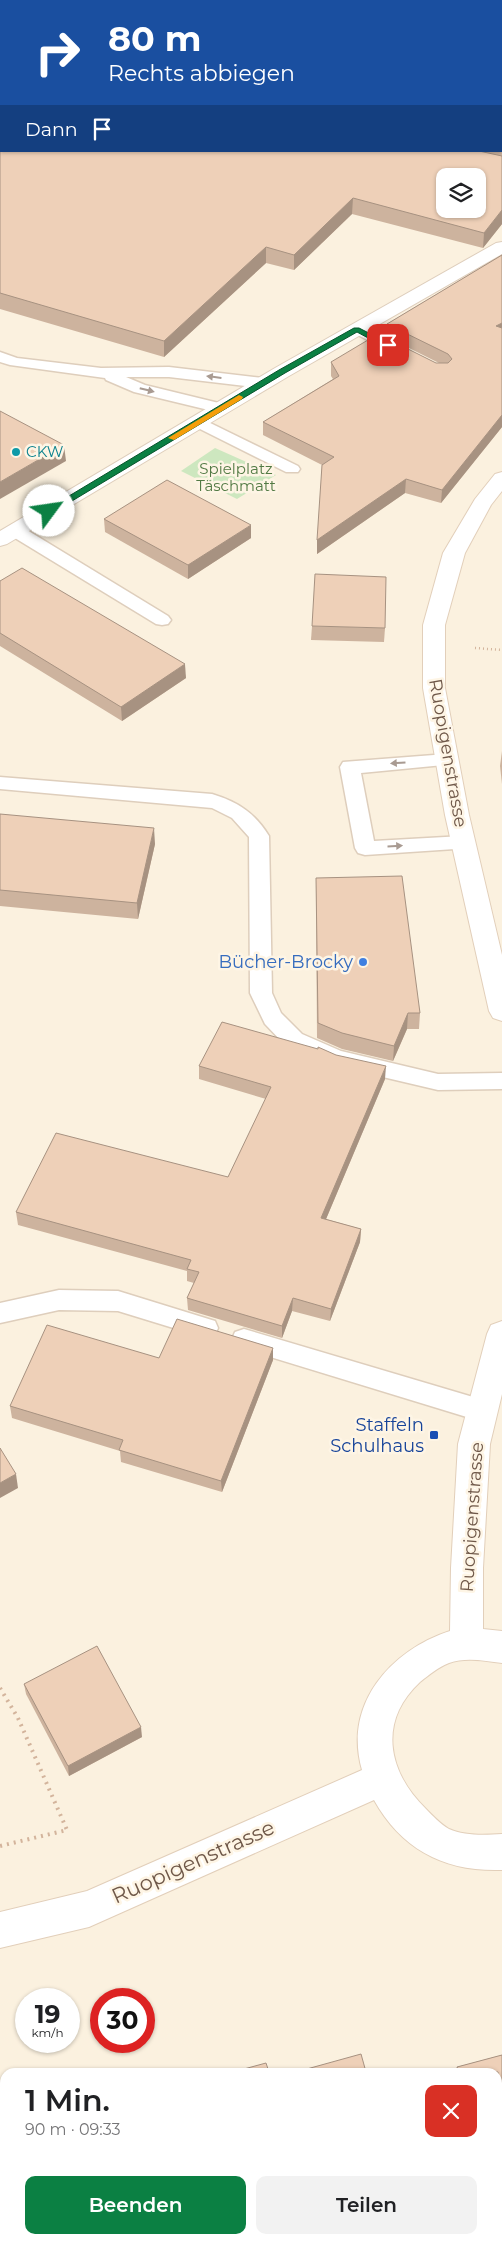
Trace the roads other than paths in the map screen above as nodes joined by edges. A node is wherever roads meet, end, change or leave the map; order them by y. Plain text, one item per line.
1 (502, 247) edge
2 (357, 329) junction
3 (414, 358) edge
4 (7, 360) edge
5 (0, 370) edge
6 (102, 373) junction
7 (263, 383) junction
8 (221, 408) junction
9 (198, 422) junction
10 (292, 468) dead end
11 (502, 478) edge
12 (8, 536) edge
13 (162, 620) dead end
14 (447, 760) junction
15 (0, 783) edge
16 (463, 843) junction
17 (502, 1011) edge
18 (502, 1081) edge
19 (0, 1313) edge
20 (502, 1334) edge
21 (483, 1411) junction
22 (466, 1644) junction
23 (502, 1647) edge
24 (381, 1779) junction
25 (502, 1852) edge
26 (0, 1930) edge

1 - 2 street
2 - 3 lane
2 - 7 street
4 - 5 lane
4 - 6 lane
7 -> 6 lane
6 -> 8 lane
7 - 8 street
8 - 9 street
9 - 10 lane
9 - 12 street
11 - 14 street, Ruopigenstrasse
12 - 13 lane
14 - 16 street, Ruopigenstrasse
14 -> 16 lane
15 - 18 lane
16 - 17 street, Ruopigenstrasse
19 - 21 lane
20 - 21 street, Ruopigenstrasse
21 - 22 street, Ruopigenstrasse
22 - 23 street
22 - 24 street
24 - 25 street
24 - 26 street, Ruopigenstrasse

